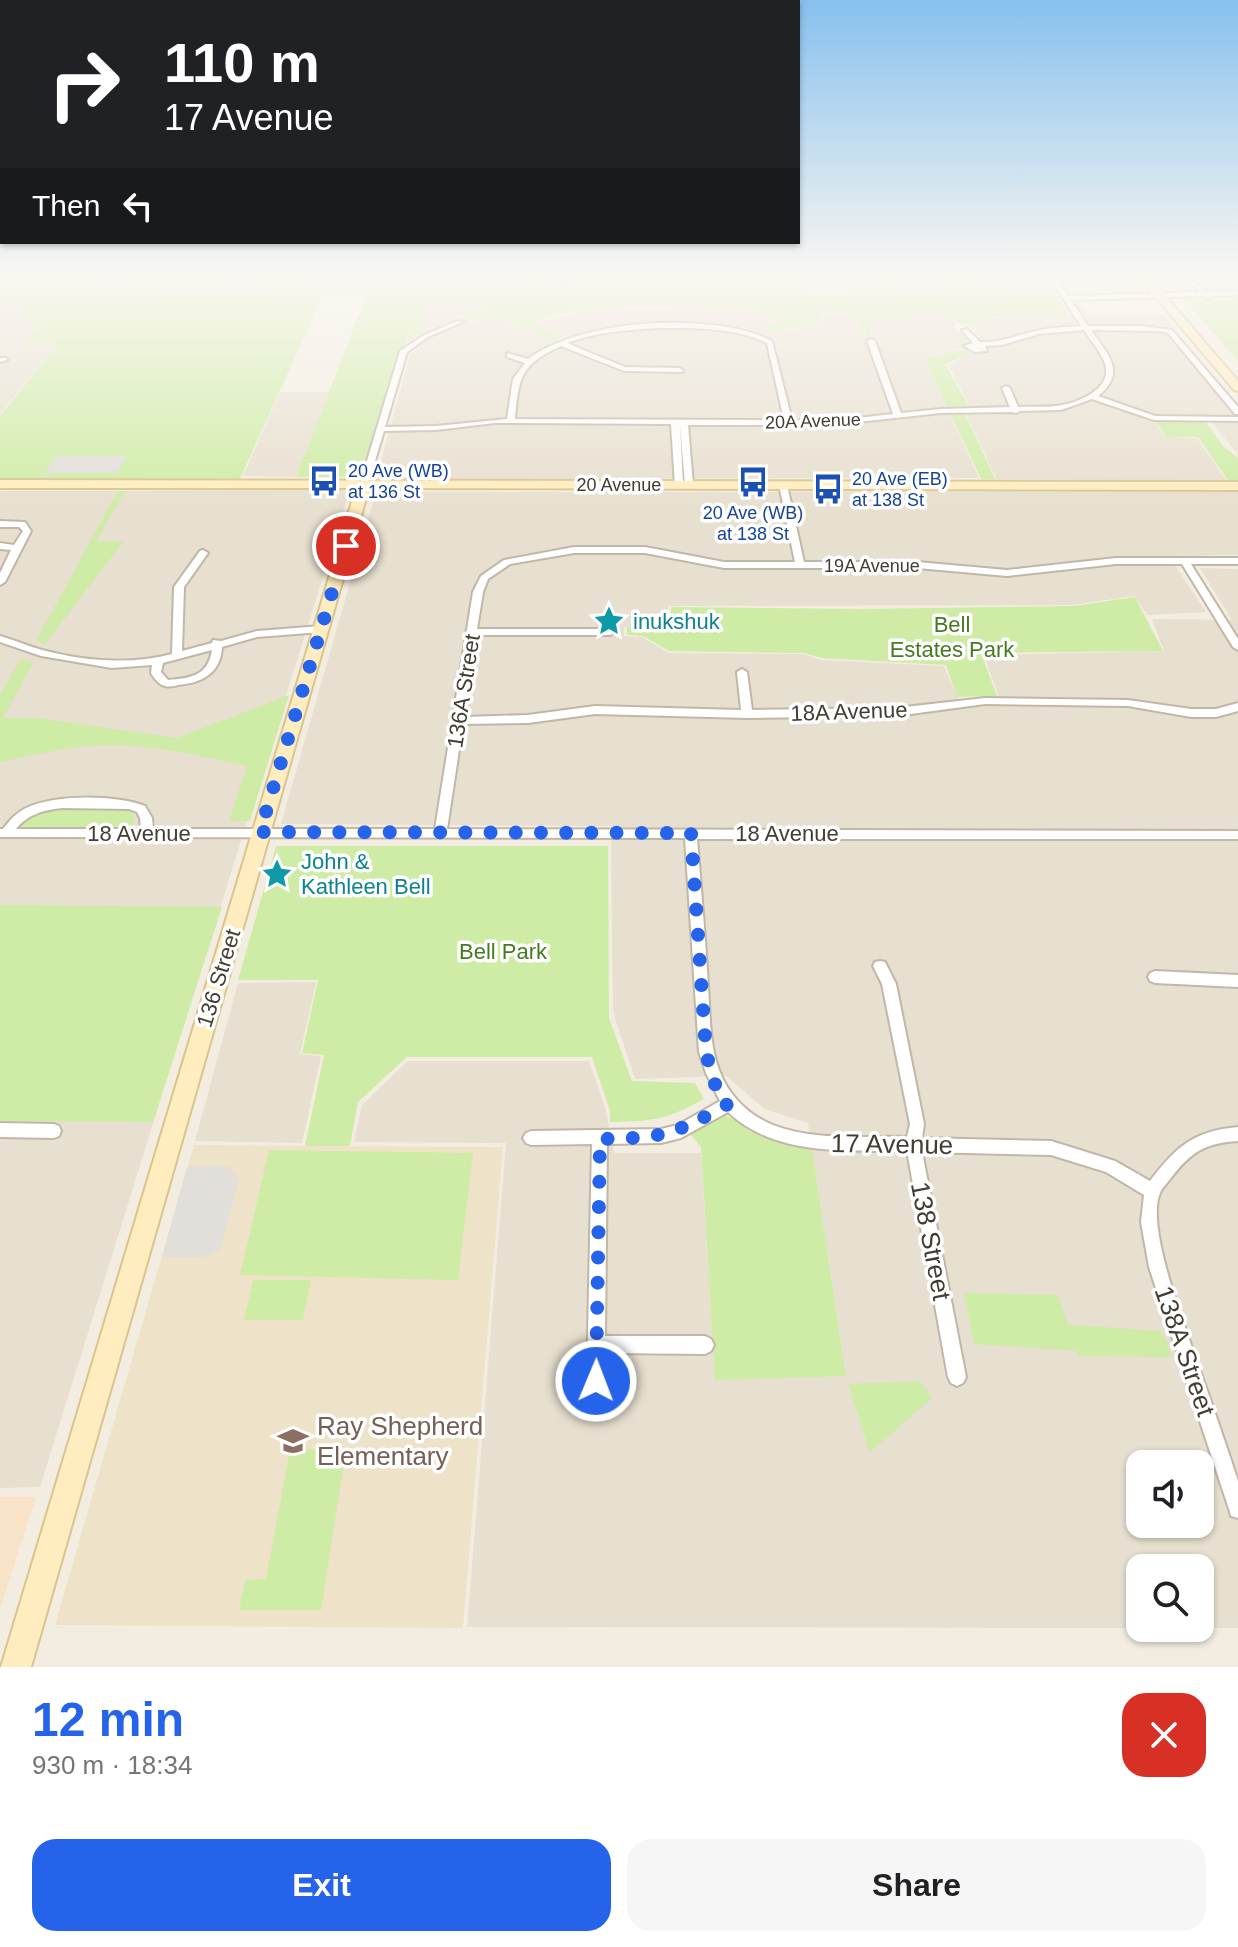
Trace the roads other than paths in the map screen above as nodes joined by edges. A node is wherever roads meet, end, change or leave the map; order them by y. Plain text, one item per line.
1 (403, 355) edge
2 (510, 355) dead end
3 (543, 355) edge
4 (589, 355) edge
5 (774, 355) edge
6 (876, 355) edge
7 (1102, 355) edge
8 (1191, 355) edge
9 (1210, 355) edge
10 (530, 362) junction
11 (679, 370) dead end
12 (1006, 388) dead end
13 (1238, 388) edge
14 (1091, 396) junction
15 (1016, 411) junction
16 (1238, 412) edge
17 (898, 416) junction
18 (1238, 419) edge
19 (511, 421) junction
20 (680, 422) junction
21 (789, 423) junction
22 (382, 429) junction
23 (0, 484) edge
24 (364, 484) junction
25 (684, 485) junction
26 (783, 485) junction
27 (1238, 486) edge
28 (0, 524) edge
29 (0, 546) edge
30 (17, 548) junction
31 (203, 553) dead end
32 (1185, 561) junction
33 (1238, 561) edge
34 (507, 562) joint
35 (800, 566) junction
36 (0, 582) edge
37 (321, 629) junction
38 (472, 632) junction
39 (610, 632) dead end
40 (0, 639) edge
41 (217, 642) junction
42 (1238, 647) edge
43 (177, 654) junction
44 (158, 661) junction
45 (742, 672) dead end
46 (1238, 707) edge
47 (747, 714) junction
48 (459, 721) junction
49 (260, 832) junction
50 (441, 832) junction
51 (3, 833) edge
52 (147, 833) junction
53 (691, 833) junction
54 (1238, 835) edge
55 (880, 966) dead end
56 (1155, 977) dead end
57 (1238, 981) edge
58 (728, 1104) junction
59 (0, 1130) edge
60 (54, 1131) dead end
61 (1238, 1134) edge
62 (531, 1138) dead end
63 (600, 1139) junction
64 (913, 1144) junction
65 (1152, 1191) junction
66 (597, 1344) junction
67 (705, 1345) dead end
68 (957, 1377) dead end
69 (596, 1381) dead end
70 (1238, 1509) edge
71 (16, 1667) edge

1 - 22 street, 136 Street
2 - 10 street
3 - 10 street
4 - 11 street
5 - 21 street
6 - 17 street
7 - 14 street
8 - 16 street
9 - 13 street
10 - 19 street
12 - 15 street
14 - 15 street, 20A Avenue
14 - 18 street
15 - 17 street, 20A Avenue
17 - 21 street, 20A Avenue
19 - 20 street, 20A Avenue
19 - 22 street, 20A Avenue
20 - 21 street, 20A Avenue
20 - 25 street
22 - 24 street, 136 Street
23 - 24 street, 20 Avenue
24 - 25 street, 20 Avenue
24 - 37 street, 136 Street
25 - 26 street, 20 Avenue
26 - 27 street, 20 Avenue
26 - 35 street
28 - 30 street
29 - 30 street
30 - 36 street
31 - 43 street
32 - 33 street, 19A Avenue
32 - 35 street, 19A Avenue
32 - 42 street
34 - 35 street, 19A Avenue
34 - 38 street, 136A Street
37 - 41 street
37 - 49 street, 136 Street
38 - 39 street
38 - 48 street, 136A Street
40 - 44 street
41 - 43 street
41 - 44 street
43 - 44 street
45 - 47 street
46 - 47 street, 18A Avenue
47 - 48 street, 18A Avenue
48 - 50 street, 136A Street
49 - 50 street, 18 Avenue
49 - 52 street, 18 Avenue
49 - 71 street, 136 Street
50 - 53 street, 18 Avenue
51 - 52 street, 18 Avenue
51 - 52 street
53 - 54 street, 18 Avenue
53 - 58 street
55 - 64 street, 138 Street
56 - 57 street
58 - 63 street
58 - 64 street, 17 Avenue
59 - 60 street
61 - 65 street
62 - 63 street
63 - 66 street
64 - 65 street, 17 Avenue
64 - 68 street, 138 Street
65 - 70 street, 138A Street
66 - 67 street
66 - 69 street

